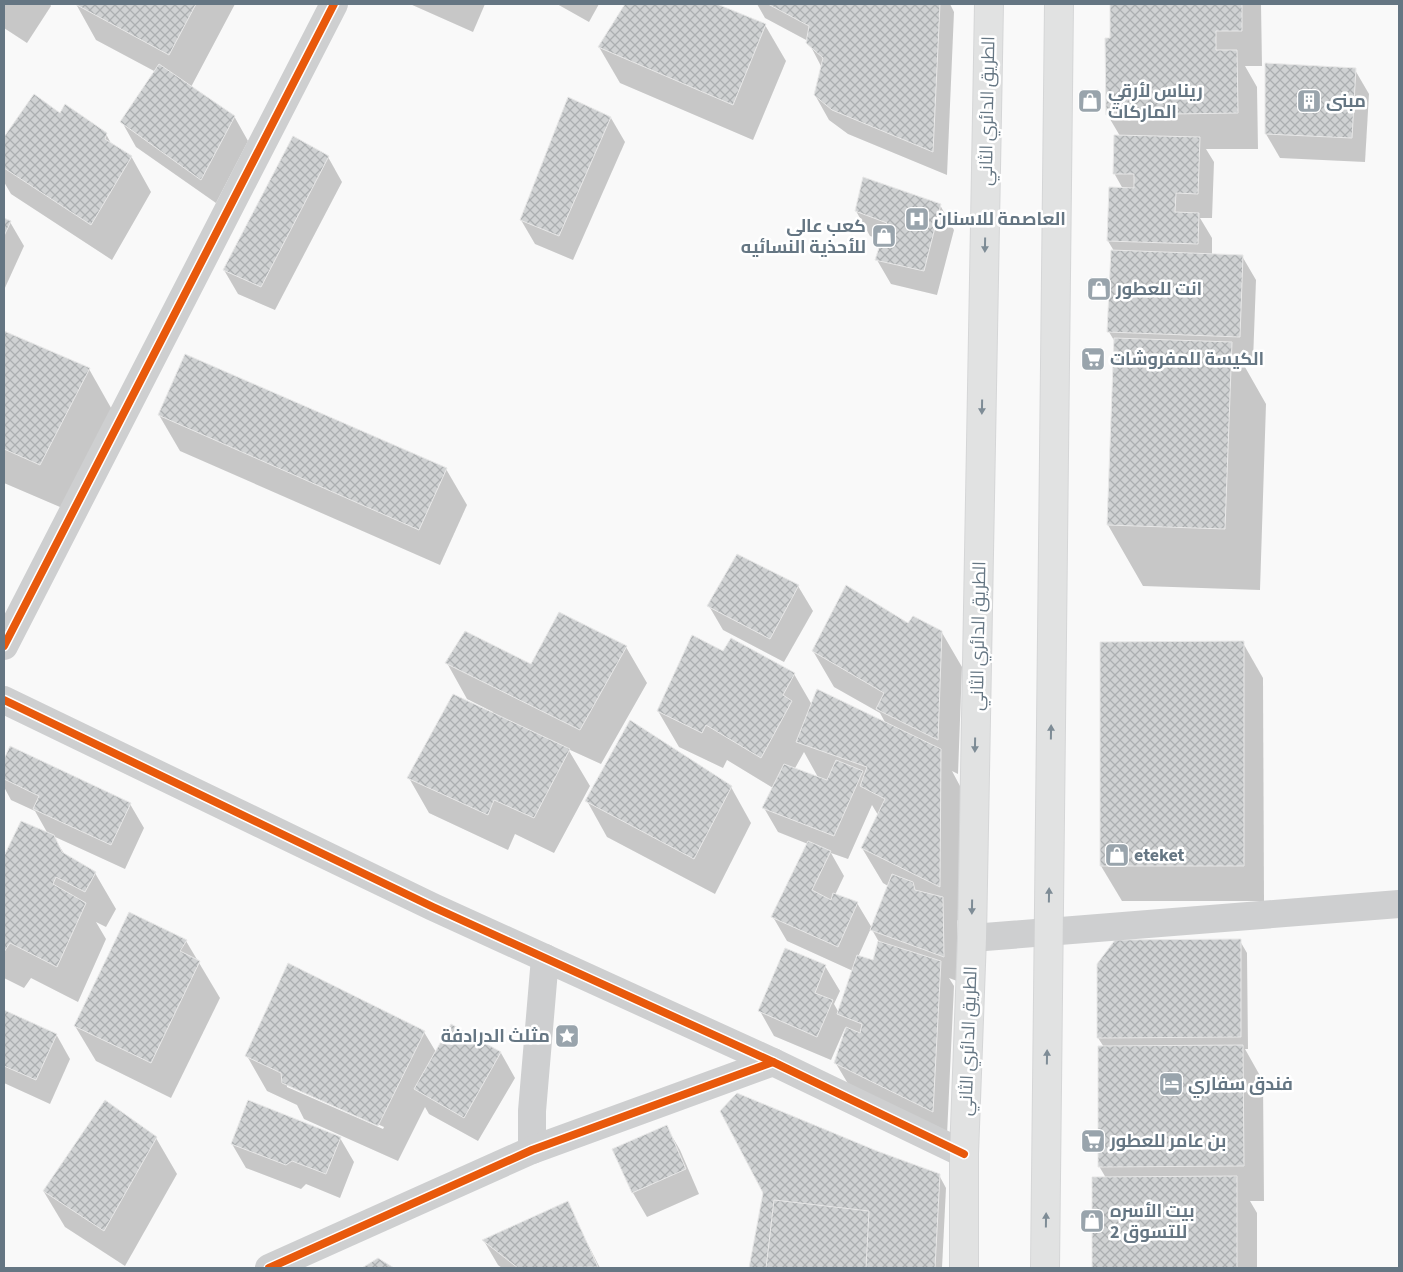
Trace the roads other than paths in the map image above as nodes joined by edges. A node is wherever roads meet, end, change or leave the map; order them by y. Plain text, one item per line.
1 (334, 4) edge
2 (989, 4) edge
3 (1058, 4) edge
4 (4, 646) edge
5 (4, 700) edge
6 (1399, 904) edge
7 (1048, 932) junction
8 (972, 938) junction
9 (545, 958) junction
10 (773, 1062) junction
11 (532, 1150) junction
12 (964, 1154) junction
13 (269, 1268) edge
14 (964, 1268) edge
15 (1045, 1268) edge

1 - 4 street
2 -> 8 main road, الطريق الدائري الثاني
7 -> 3 main road
5 - 9 street
6 - 7 street
7 - 8 street
15 -> 7 main road
8 - 12 main road, الطريق الدائري الثاني
9 - 10 street
9 - 11 street
10 - 11 street
10 - 12 street
11 - 13 street
12 - 14 main road, الطريق الدائري الثاني

